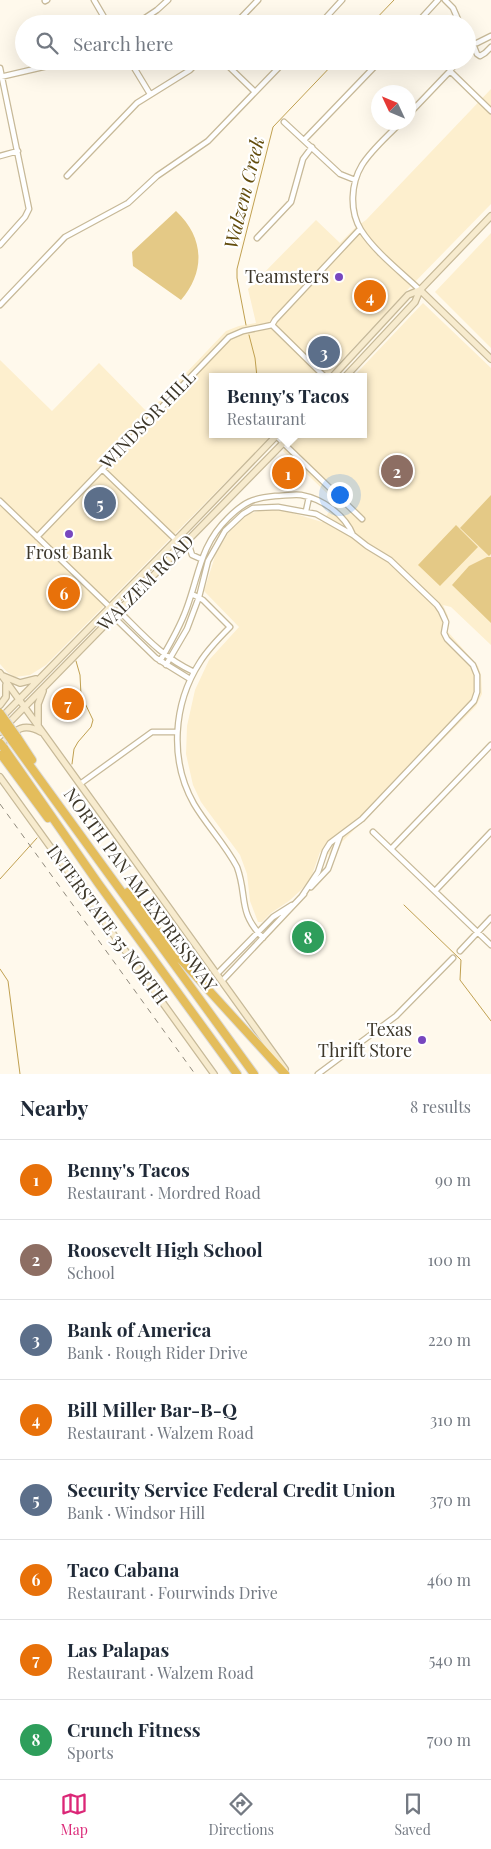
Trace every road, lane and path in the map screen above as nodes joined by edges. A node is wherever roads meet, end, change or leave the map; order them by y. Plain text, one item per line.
1 (94, 0) edge
2 (168, 0) edge
3 (258, 0) edge
4 (342, 0) edge
5 (438, 0) edge
6 (445, 0) edge
7 (103, 15) edge
8 (150, 15) edge
9 (244, 15) edge
10 (328, 15) edge
11 (424, 15) edge
12 (456, 15) edge
13 (491, 36) edge
14 (476, 42) edge
15 (491, 47) edge
16 (476, 53) edge
17 (0, 68) edge
18 (28, 70) edge
19 (135, 70) edge
20 (188, 70) edge
21 (232, 70) edge
22 (276, 70) edge
23 (371, 70) edge
24 (450, 71) joint
25 (1, 76) edge
26 (255, 92) junction
27 (150, 94) junction
28 (416, 107) edge
29 (491, 111) edge
30 (284, 122) dead end
31 (394, 130) edge
32 (304, 140) junction
33 (312, 147) junction
34 (18, 151) junction
35 (0, 156) edge
36 (67, 176) dead end
37 (355, 180) junction
38 (491, 216) edge
39 (360, 229) junction
40 (257, 238) dead end
41 (0, 245) edge
42 (420, 290) junction
43 (0, 305) edge
44 (272, 325) junction
45 (491, 359) edge
46 (321, 373) edge
47 (336, 373) edge
48 (349, 373) edge
49 (274, 438) edge
50 (279, 438) edge
51 (289, 438) edge
52 (284, 444) junction
53 (102, 469) junction
54 (309, 497) junction
55 (0, 501) edge
56 (306, 511) junction
57 (336, 512) junction
58 (362, 519) dead end
59 (331, 522) junction
60 (354, 535) junction
61 (37, 537) junction
62 (176, 540) junction
63 (188, 542) junction
64 (201, 559) junction
65 (158, 572) junction
66 (192, 594) junction
67 (199, 597) junction
68 (110, 607) junction
69 (116, 613) junction
70 (164, 654) junction
71 (170, 659) junction
72 (160, 661) junction
73 (166, 665) junction
74 (194, 672) junction
75 (1, 675) edge
76 (41, 677) junction
77 (190, 679) junction
78 (48, 682) junction
79 (18, 700) junction
80 (0, 705) edge
81 (24, 707) junction
82 (0, 713) edge
83 (0, 719) edge
84 (0, 724) edge
85 (40, 730) junction
86 (0, 732) edge
87 (177, 732) junction
88 (14, 739) junction
89 (491, 746) edge
90 (1, 747) edge
91 (0, 777) edge
92 (80, 784) junction
93 (373, 832) dead end
94 (491, 832) edge
95 (341, 835) junction
96 (90, 847) junction
97 (391, 849) junction
98 (325, 850) junction
99 (334, 854) junction
100 (435, 891) junction
101 (302, 896) junction
102 (295, 903) junction
103 (491, 918) edge
104 (258, 932) junction
105 (478, 932) junction
106 (264, 938) junction
107 (491, 945) edge
108 (460, 951) dead end
109 (453, 958) dead end
110 (217, 974) junction
111 (222, 981) junction
112 (214, 1074) edge
113 (237, 1074) edge
114 (254, 1074) edge
115 (286, 1074) edge
116 (318, 1074) edge

1 - 7 street
2 - 8 street
3 - 9 street
4 - 10 street
5 - 11 street
6 - 12 street
13 - 14 street
15 - 16 street
17 - 25 street
18 - 25 street
19 - 27 street
20 - 27 street
21 - 26 street
22 - 26 street
23 - 32 street
24 - 28 street
24 - 29 street
25 - 34 street
26 - 43 street
27 - 36 street
30 - 32 street
31 - 37 street
32 - 33 street
33 - 37 street
33 - 40 street
34 - 35 street
34 - 41 street
37 - 39 street
38 - 42 main road
39 - 42 street
39 - 44 street
42 - 45 main road
42 - 47 main road
42 - 48 main road
44 - 46 street
44 - 53 street, WINDSOR HILL
49 - 62 main road, WALZEM ROAD
50 - 52 street
51 - 52 main road, WALZEM ROAD
52 - 58 street
52 - 63 main road, WALZEM ROAD
53 - 61 street, WINDSOR HILL
53 - 62 street
54 - 56 street
54 - 57 street
54 - 64 street
55 - 61 street
56 - 59 street
56 - 67 street
57 - 59 street
57 - 60 street
59 - 60 street
60 - 95 street
61 - 68 street
62 - 65 main road
62 - 68 main road, WALZEM ROAD
63 - 64 street
63 - 65 main road, WALZEM ROAD
64 - 66 street
65 - 69 main road, WALZEM ROAD
66 - 67 street
66 - 70 street
67 - 71 street
67 - 74 street
68 - 69 street
68 - 76 main road, WALZEM ROAD
69 - 70 street
69 - 72 street
69 - 78 main road, WALZEM ROAD
70 - 71 street
70 - 72 street
71 - 73 street
71 - 74 street
72 - 73 street
73 - 77 street
74 - 77 street
75 - 76 main road
75 - 79 main road
75 - 80 main road
76 - 79 main road, WALZEM ROAD
77 - 87 street
78 - 81 main road, WALZEM ROAD
78 - 85 main road
79 - 81 main road
79 - 83 main road, WALZEM ROAD
81 - 85 main road
81 - 86 main road, WALZEM ROAD
82 - 88 highway, bridge
84 - 88 highway, NORTH PAN AM EXPRESSWAY, bridge
85 - 90 main road
85 - 92 main road
87 - 92 street
87 - 104 street
88 - 96 highway, NORTH PAN AM EXPRESSWAY
89 - 97 street
90 - 113 highway, NORTH PAN AM EXPRESSWAY
91 - 112 main road, INTERSTATE 35 NORTH
92 - 110 main road
93 - 97 street
94 - 100 street
95 - 98 street
95 - 99 street
96 - 114 highway, NORTH PAN AM EXPRESSWAY
96 - 115 highway
97 - 100 street
98 - 99 street
98 - 101 street
99 - 101 street
100 - 105 street
101 - 102 street
102 - 104 street
102 - 106 street
103 - 105 street
104 - 106 street
104 - 110 street
105 - 107 street
105 - 108 street
106 - 111 street
109 - 116 street
110 - 111 main road
111 - 115 main road

